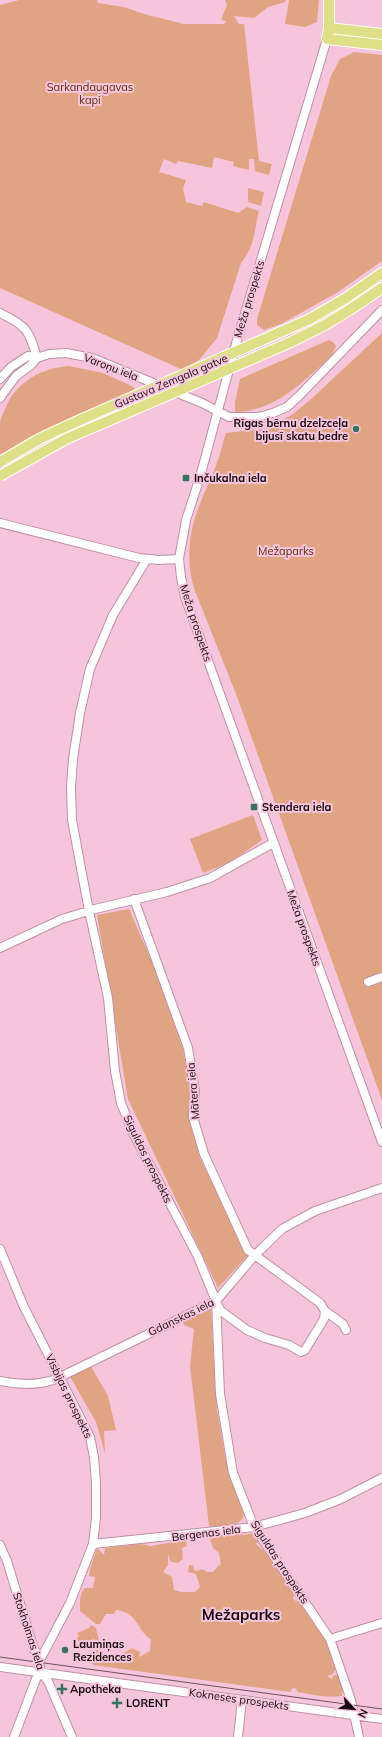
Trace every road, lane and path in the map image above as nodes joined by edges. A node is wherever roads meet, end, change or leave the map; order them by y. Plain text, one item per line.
1 (329, 0) edge
2 (329, 28) junction
3 (382, 34) edge
4 (327, 39) junction
5 (382, 45) edge
6 (382, 273) edge
7 (382, 288) edge
8 (382, 310) edge
9 (0, 313) edge
10 (37, 358) junction
11 (0, 379) edge
12 (0, 398) edge
13 (218, 410) junction
14 (0, 462) edge
15 (0, 476) edge
16 (0, 523) edge
17 (147, 559) junction
18 (179, 559) junction
19 (273, 843) junction
20 (134, 899) junction
21 (89, 911) junction
22 (0, 948) edge
23 (382, 977) edge
24 (368, 982) dead end
25 (382, 1142) edge
26 (382, 1188) edge
27 (0, 1249) edge
28 (255, 1255) junction
29 (216, 1301) junction
30 (325, 1311) junction
31 (346, 1330) dead end
32 (60, 1378) junction
33 (0, 1380) edge
34 (382, 1478) edge
35 (254, 1527) junction
36 (93, 1544) junction
37 (0, 1545) edge
38 (3, 1561) edge
39 (382, 1623) edge
40 (330, 1639) junction
41 (39, 1662) junction
42 (0, 1667) edge
43 (41, 1672) junction
44 (242, 1700) junction
45 (354, 1715) junction
46 (382, 1719) edge
47 (14, 1737) edge
48 (72, 1737) edge
49 (238, 1737) edge
50 (358, 1737) edge

1 - 2 main road, Meža prospekts
2 - 3 main road
2 - 4 main road, Meža prospekts
4 - 5 main road
4 - 13 street, Meža prospekts
6 - 14 main road, Gustava Zemgala gatve, bridge
7 - 15 main road, Gustava Zemgala gatve, bridge
8 - 13 street, Varoņu iela
9 - 10 street
10 - 11 street
10 - 12 street
10 - 13 street, Varoņu iela
13 - 18 street, Meža prospekts
16 - 17 street
17 - 18 street
17 - 21 street, Siguldas prospekts
18 - 19 street, Meža prospekts
19 - 20 street
19 - 25 street, Meža prospekts
20 - 21 street
20 - 28 street, Mātera iela
21 - 22 street
21 - 29 street, Siguldas prospekts
23 - 24 street
26 - 28 street, Gdaņskas iela
27 - 32 street, Visbijas prospekts
28 - 29 street, Gdaņskas iela
28 - 30 street, Mātera iela
29 - 30 street
29 - 32 street, Gdaņskas iela
29 - 35 street, Siguldas prospekts
30 - 31 street, Mātera iela
32 - 33 street, Gdaņskas iela
32 - 36 street, Visbijas prospekts
34 - 35 street, Bergenas iela
35 - 36 street, Bergenas iela
35 - 40 street, Siguldas prospekts
36 - 41 street, Visbijas prospekts
37 - 38 street, Stokholmas iela
38 - 41 street, Stokholmas iela
39 - 40 street
40 - 45 street, Siguldas prospekts
41 - 43 street, Stokholmas iela
42 - 43 street, Kokneses prospekts
43 - 44 street, Kokneses prospekts
43 - 47 street
43 - 48 street, Stokholmas iela
44 - 45 street, Kokneses prospekts
44 - 49 street
45 - 46 street, Kokneses prospekts
45 - 50 street, Siguldas prospekts

